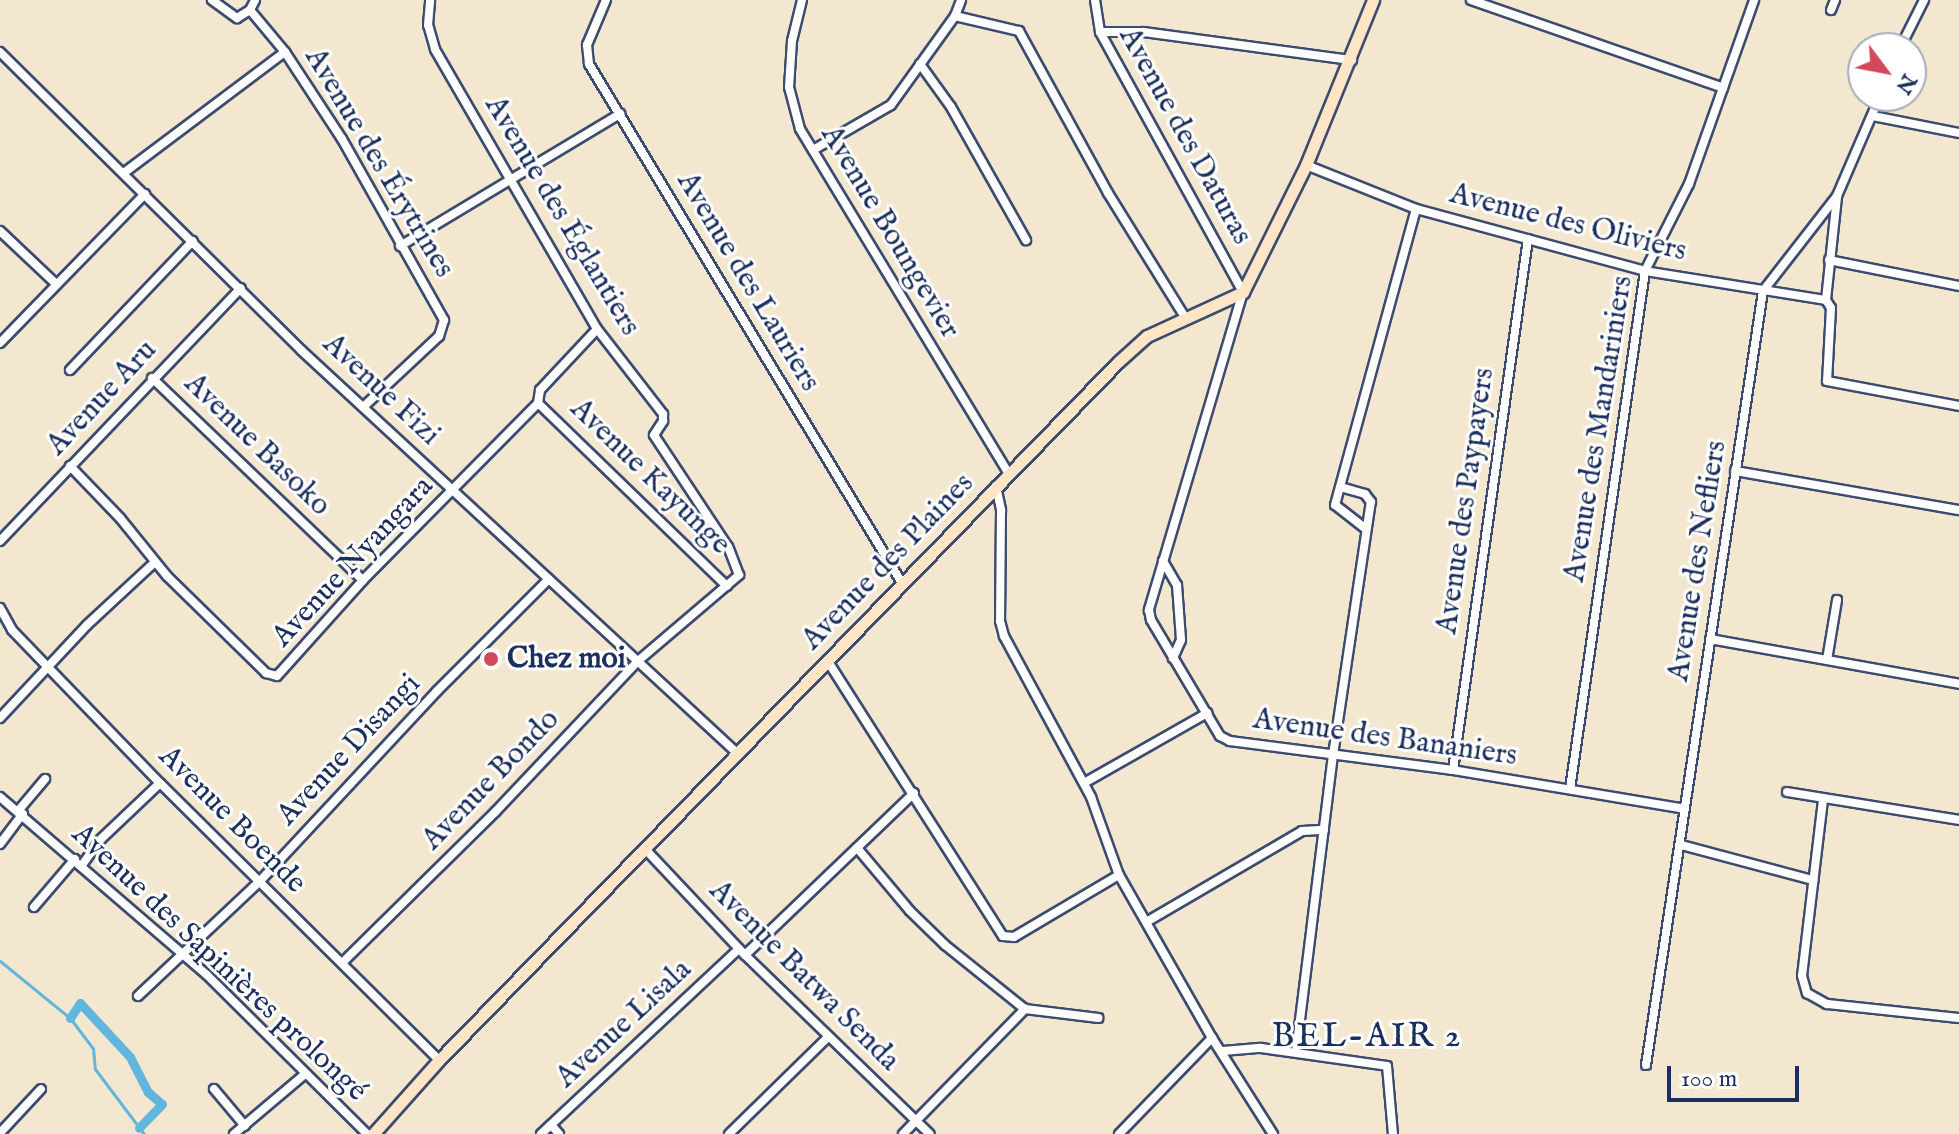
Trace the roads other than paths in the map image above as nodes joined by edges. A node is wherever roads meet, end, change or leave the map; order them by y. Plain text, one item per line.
1 (212, 0) edge
2 (255, 0) edge
3 (430, 0) edge
4 (606, 0) edge
5 (802, 0) edge
6 (961, 0) edge
7 (1095, 0) edge
8 (1373, 0) edge
9 (1471, 0) edge
10 (1754, 0) edge
11 (1835, 0) edge
12 (1924, 0) edge
13 (250, 10) junction
14 (1831, 10) dead end
15 (955, 16) junction
16 (1100, 32) junction
17 (1908, 32) edge
18 (0, 52) edge
19 (285, 52) junction
20 (1352, 60) junction
21 (920, 64) junction
22 (1723, 88) junction
23 (1874, 112) edge
24 (620, 114) junction
25 (1873, 116) junction
26 (1959, 133) edge
27 (813, 150) junction
28 (1306, 165) junction
29 (125, 172) junction
30 (512, 180) junction
31 (145, 194) junction
32 (1837, 196) junction
33 (1416, 209) junction
34 (0, 231) edge
35 (1528, 239) junction
36 (1026, 240) dead end
37 (193, 241) junction
38 (400, 246) junction
39 (1829, 260) junction
40 (1645, 271) junction
41 (55, 283) junction
42 (1959, 286) edge
43 (241, 288) junction
44 (1763, 291) junction
45 (1243, 292) junction
46 (1826, 300) junction
47 (1185, 317) junction
48 (597, 329) junction
49 (0, 343) edge
50 (70, 370) dead end
51 (152, 378) junction
52 (538, 403) junction
53 (1959, 406) edge
54 (363, 407) junction
55 (70, 466) junction
56 (1735, 471) junction
57 (1008, 472) junction
58 (996, 485) junction
59 (1341, 487) junction
60 (453, 490) junction
61 (1959, 510) edge
62 (1366, 529) junction
63 (0, 541) edge
64 (1163, 561) junction
65 (154, 563) junction
66 (737, 565) joint
67 (549, 579) junction
68 (363, 580) junction
69 (902, 583) junction
70 (727, 586) junction
71 (1837, 600) dead end
72 (0, 608) edge
73 (1710, 639) junction
74 (1173, 658) junction
75 (827, 660) junction
76 (1827, 660) junction
77 (638, 661) junction
78 (47, 665) junction
79 (1959, 684) edge
80 (1207, 713) junction
81 (0, 718) edge
82 (738, 754) junction
83 (1333, 755) junction
84 (1453, 770) junction
85 (45, 779) dead end
86 (160, 783) junction
87 (1084, 783) junction
88 (1570, 789) junction
89 (1787, 792) dead end
90 (914, 793) junction
91 (0, 797) edge
92 (1823, 800) junction
93 (1685, 809) junction
94 (21, 813) junction
95 (1959, 820) edge
96 (1324, 830) junction
97 (0, 844) edge
98 (1681, 845) junction
99 (858, 849) junction
100 (646, 850) junction
101 (78, 862) junction
102 (1119, 875) junction
103 (1813, 880) junction
104 (260, 881) junction
105 (34, 907) dead end
106 (1148, 921) junction
107 (742, 952) junction
108 (184, 955) junction
109 (342, 963) junction
110 (138, 996) dead end
111 (1025, 1009) junction
112 (1098, 1018) dead end
113 (1959, 1018) edge
114 (828, 1037) junction
115 (1212, 1038) junction
116 (1223, 1051) junction
117 (1296, 1052) junction
118 (439, 1060) junction
119 (1646, 1065) dead end
120 (305, 1074) junction
121 (41, 1089) dead end
122 (214, 1089) dead end
123 (915, 1120) junction
124 (551, 1125) junction
125 (245, 1126) junction
126 (0, 1133) edge
127 (234, 1134) edge
128 (367, 1134) edge
129 (373, 1134) edge
130 (541, 1134) edge
131 (559, 1134) edge
132 (729, 1134) edge
133 (903, 1134) edge
134 (930, 1134) edge
135 (1119, 1134) edge
136 (1273, 1134) edge
137 (1393, 1134) edge

1 - 13 street
2 - 13 street
3 - 30 street, Avenue des Églantiers
4 - 24 street, Avenue des Lauriers
5 - 27 street, Avenue Boungevier
6 - 15 street
7 - 16 street, Avenue des Daturas
8 - 20 street
9 - 22 street
10 - 22 street, Avenue des Mandariniers
11 - 14 street
12 - 17 street
13 - 19 street, Avenue des Érytrines
15 - 21 street
15 - 47 street
16 - 20 street
16 - 45 street, Avenue des Daturas
18 - 29 street, Avenue Fizi
19 - 29 street
19 - 38 street, Avenue des Érytrines
20 - 28 street
21 - 27 street
21 - 36 street
22 - 40 street, Avenue des Mandariniers
23 - 25 street, Avenue des Nefliers
24 - 30 street
24 - 69 street, Avenue des Lauriers
25 - 26 street
25 - 32 street, Avenue des Nefliers
27 - 57 street, Avenue Boungevier
28 - 33 street, Avenue des Oliviers
28 - 45 street
29 - 31 street, Avenue Fizi
30 - 38 street
30 - 48 street, Avenue des Églantiers
31 - 37 street, Avenue Fizi
31 - 41 street
32 - 39 street
32 - 44 street, Avenue des Nefliers
33 - 35 street, Avenue des Oliviers
33 - 59 street
34 - 41 street
35 - 40 street, Avenue des Oliviers
35 - 84 street, Avenue des Paypayers
37 - 43 street, Avenue Fizi
37 - 50 street
38 - 54 street, Avenue des Érytrines
39 - 42 street
39 - 46 street
40 - 44 street, Avenue des Oliviers
40 - 88 street, Avenue des Mandariniers
41 - 49 street
43 - 51 street, Avenue Aru
43 - 54 street, Avenue Fizi
44 - 46 street, Avenue des Oliviers
44 - 56 street, Avenue des Nefliers
45 - 47 street, Avenue des Plaines
45 - 64 street, Avenue des Bananiers
46 - 53 street
47 - 57 street, Avenue des Plaines
48 - 52 street, Avenue Nyangara
48 - 66 street, Avenue des Églantiers
51 - 55 street, Avenue Aru
51 - 68 street, Avenue Basoko
52 - 60 street, Avenue Nyangara
52 - 70 street, Avenue Kayunge
54 - 60 street, Avenue Fizi
55 - 63 street, Avenue Aru
55 - 65 street
56 - 61 street
56 - 73 street, Avenue des Nefliers
57 - 58 street, Avenue des Plaines
58 - 69 street, Avenue des Plaines
58 - 87 street
59 - 62 street
59 - 62 street
60 - 67 street, Avenue Fizi
60 - 68 street, Avenue Nyangara
62 - 83 street
64 - 74 street
64 - 74 street, Avenue des Bananiers
65 - 68 street, Avenue Nyangara
65 - 78 street
66 - 70 street, Avenue Bondo
67 - 77 street, Avenue Fizi
67 - 104 street, Avenue Disangi
69 - 75 street, Avenue des Plaines
70 - 77 street, Avenue Bondo
71 - 76 street
72 - 78 street, Avenue Boende
73 - 76 street
73 - 93 street, Avenue des Nefliers
74 - 80 street, Avenue des Bananiers
75 - 82 street, Avenue des Plaines
75 - 90 street
76 - 79 street
77 - 82 street, Avenue Fizi
77 - 109 street, Avenue Bondo
78 - 81 street
78 - 86 street, Avenue Boende
80 - 83 street, Avenue des Bananiers
80 - 87 street
82 - 100 street, Avenue des Plaines
83 - 84 street, Avenue des Bananiers
83 - 96 street
84 - 88 street, Avenue des Bananiers
85 - 94 street
86 - 101 street
86 - 104 street, Avenue Boende
87 - 102 street
88 - 93 street, Avenue des Bananiers
89 - 92 street
90 - 99 street, Avenue Lisala
90 - 102 street
91 - 94 street, Avenue des Sapinières prolongé
92 - 95 street
92 - 103 street
93 - 98 street, Avenue des Nefliers
94 - 97 street
94 - 101 street, Avenue des Sapinières prolongé
96 - 106 street
96 - 117 street
98 - 103 street
98 - 119 street, Avenue des Nefliers
99 - 107 street, Avenue Lisala
99 - 111 street
100 - 107 street, Avenue Batwa Senda
100 - 118 street, Avenue des Plaines
101 - 105 street
101 - 108 street, Avenue des Sapinières prolongé
102 - 106 street
103 - 113 street
104 - 108 street, Avenue Disangi
104 - 109 street, Avenue Boende
106 - 115 street
107 - 114 street, Avenue Batwa Senda
107 - 124 street, Avenue Lisala
108 - 110 street, Avenue Disangi
108 - 120 street, Avenue des Sapinières prolongé
109 - 118 street, Avenue Boende
111 - 112 street
111 - 123 street
114 - 123 street, Avenue Batwa Senda
114 - 132 street
115 - 116 street
115 - 135 street
116 - 117 street
116 - 136 street
117 - 137 street
118 - 129 street, Avenue des Plaines
120 - 125 street
120 - 128 street, Avenue des Sapinières prolongé
121 - 126 street
122 - 125 street
123 - 133 street
123 - 134 street, Avenue Batwa Senda
124 - 130 street, Avenue Lisala
124 - 131 street
125 - 127 street

